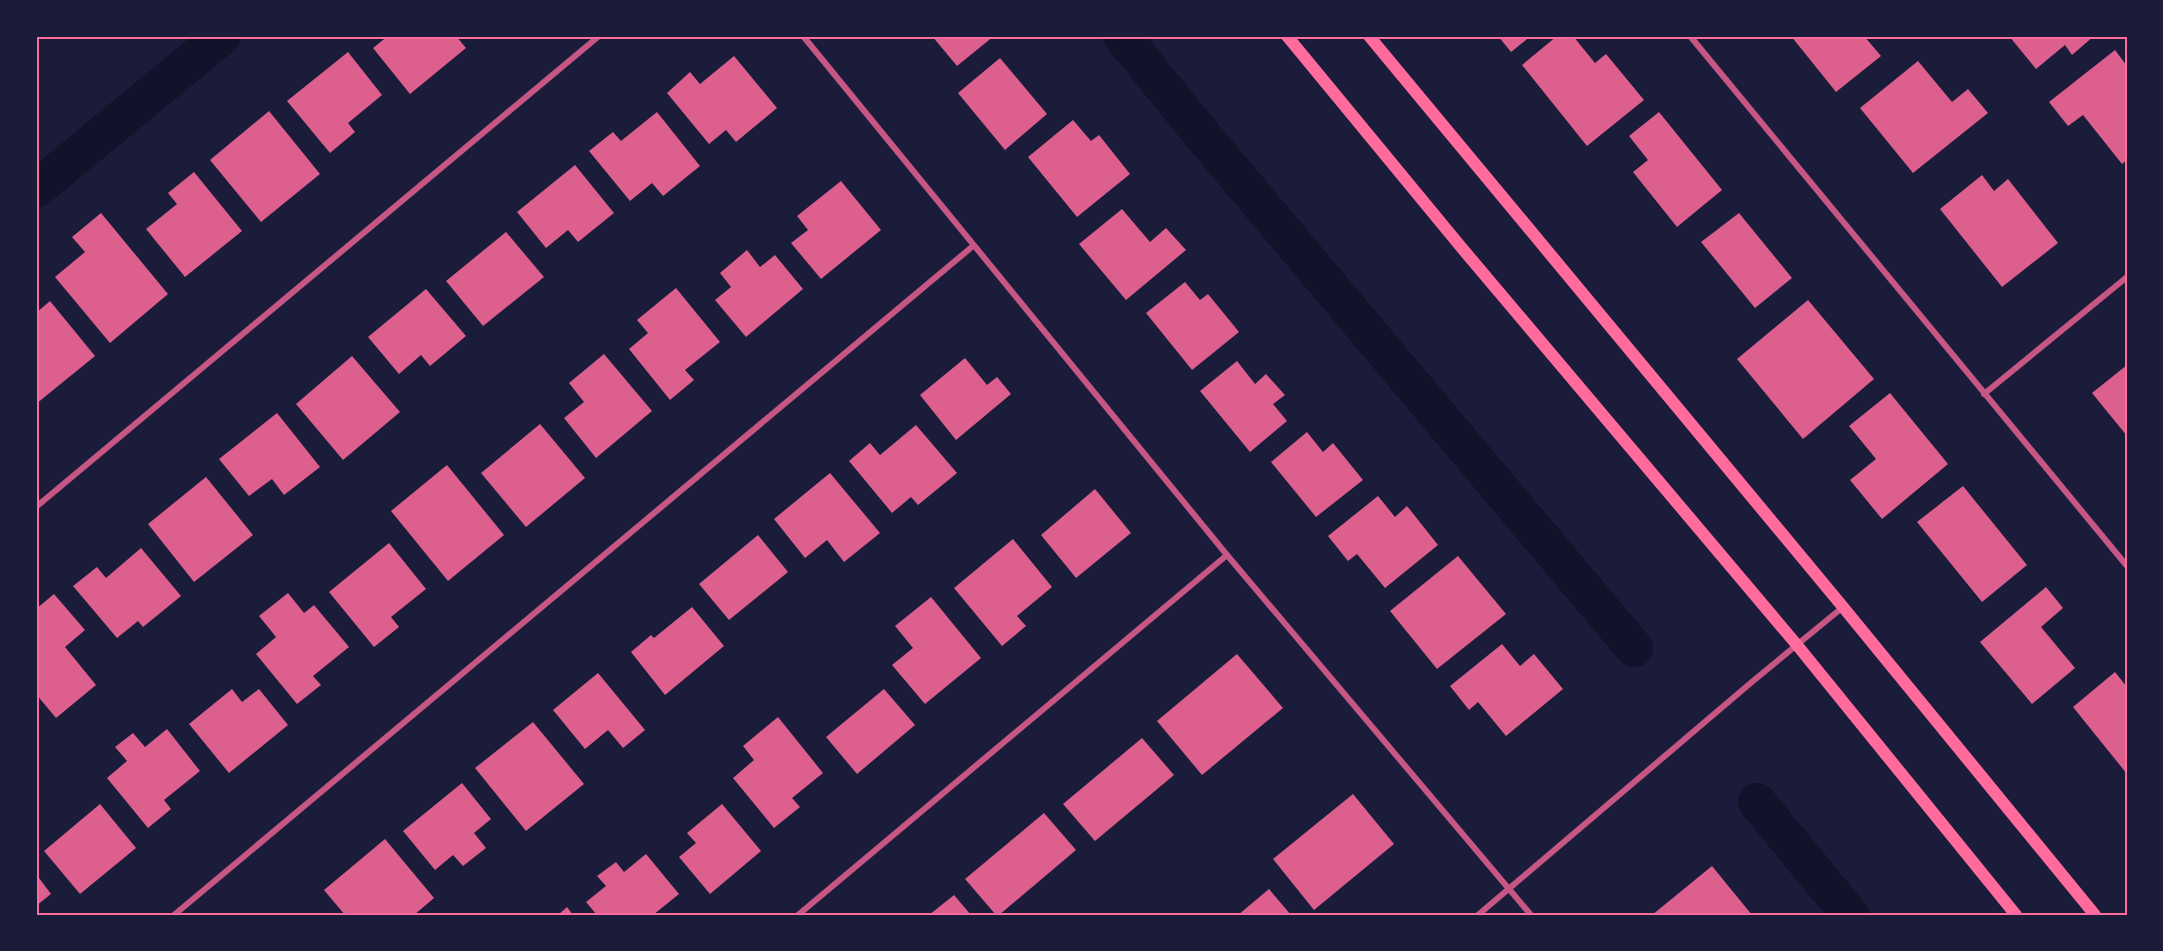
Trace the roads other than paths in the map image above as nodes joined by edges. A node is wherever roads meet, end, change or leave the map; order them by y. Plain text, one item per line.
1 (599, 36) edge
2 (803, 36) edge
3 (1287, 36) edge
4 (1369, 36) edge
5 (1690, 36) edge
6 (973, 246) junction
7 (2127, 277) edge
8 (1984, 393) junction
9 (36, 507) edge
10 (1227, 555) junction
11 (2127, 566) edge
12 (1843, 607) junction
13 (1797, 645) junction
14 (1509, 889) junction
15 (174, 915) edge
16 (798, 915) edge
17 (1478, 915) edge
18 (1531, 915) edge
19 (2016, 915) edge
20 (2096, 915) edge

1 - 9 street
2 - 6 street
3 - 13 main road
4 - 12 main road
5 - 8 street
6 - 10 street
6 - 15 street
7 - 8 street
8 - 11 street
10 - 14 street
10 - 16 street
12 - 13 street
12 - 20 main road
13 - 14 street
13 - 19 main road
14 - 17 street
14 - 18 street

